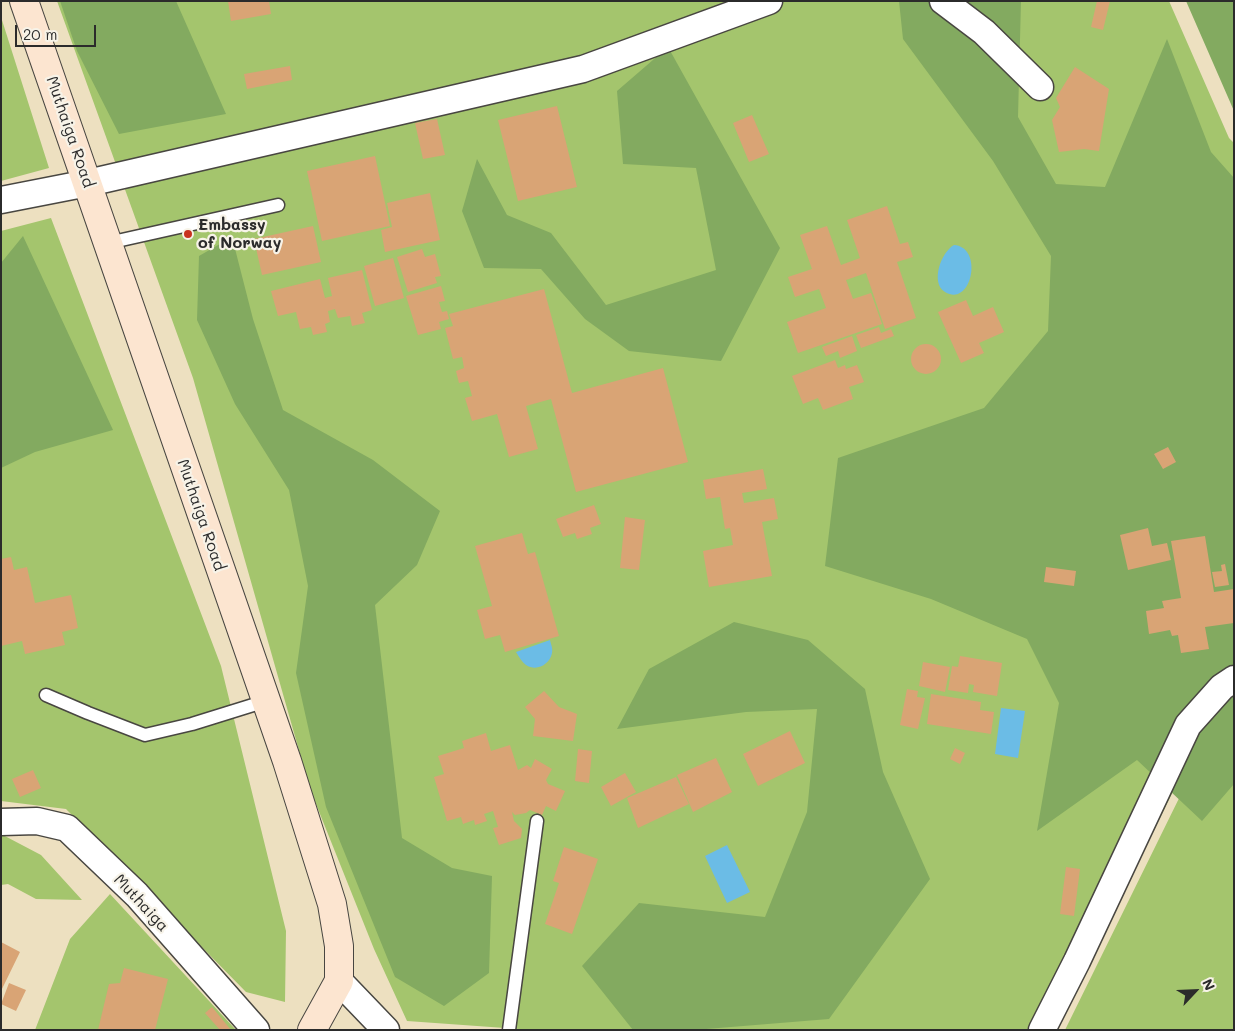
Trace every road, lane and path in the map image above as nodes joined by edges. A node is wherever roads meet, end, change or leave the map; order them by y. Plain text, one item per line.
1 (24, 1) edge
2 (768, 1) edge
3 (943, 1) edge
4 (1040, 87) dead end
5 (88, 183) junction
6 (1, 200) edge
7 (278, 206) dead end
8 (108, 243) junction
9 (1234, 679) edge
10 (46, 695) dead end
11 (266, 701) junction
12 (537, 821) dead end
13 (1, 822) edge
14 (339, 981) junction
15 (256, 1030) edge
16 (312, 1030) edge
17 (386, 1030) edge
18 (509, 1030) edge
19 (1042, 1030) edge

1 - 5 main road, Muthaiga Road
2 - 5 street
3 - 4 street
5 - 6 street
5 - 8 main road, Muthaiga Road
7 - 8 lane
8 - 11 main road, Muthaiga Road
9 - 19 street
10 - 11 lane
11 - 14 main road, Muthaiga Road
12 - 18 lane
13 - 15 street, Muthaiga
14 - 16 main road
14 - 17 street

